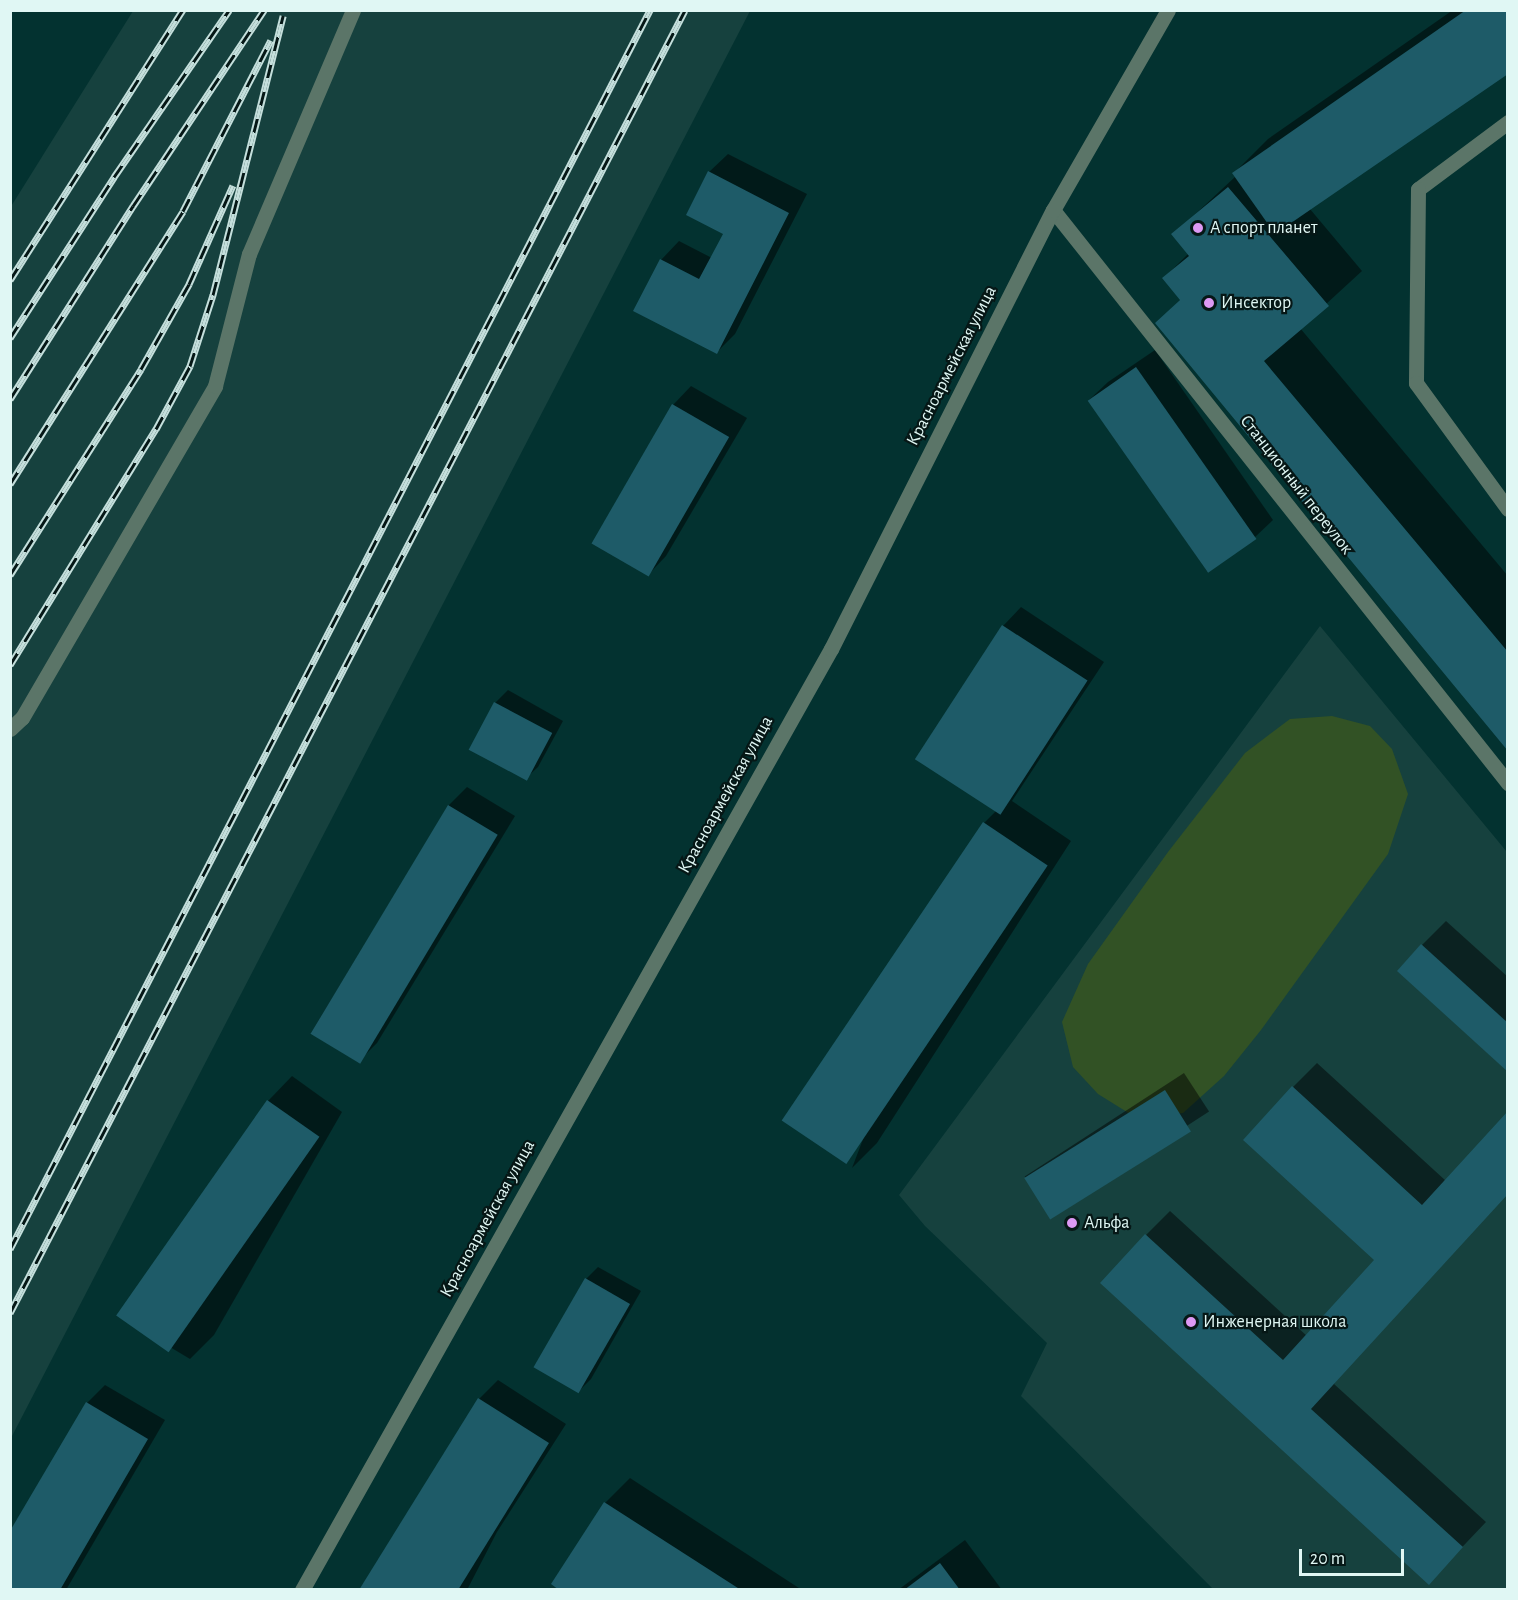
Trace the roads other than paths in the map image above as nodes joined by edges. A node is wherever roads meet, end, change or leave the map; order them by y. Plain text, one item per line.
1 (353, 10) edge
2 (1168, 10) edge
3 (1508, 122) edge
4 (1053, 210) junction
5 (1508, 509) edge
6 (10, 729) edge
7 (1508, 783) edge
8 (302, 1590) edge

1 - 6 street
2 - 4 street, Красноармейская улица
3 - 5 street
4 - 7 street, Станционный переулок
4 - 8 street, Красноармейская улица

